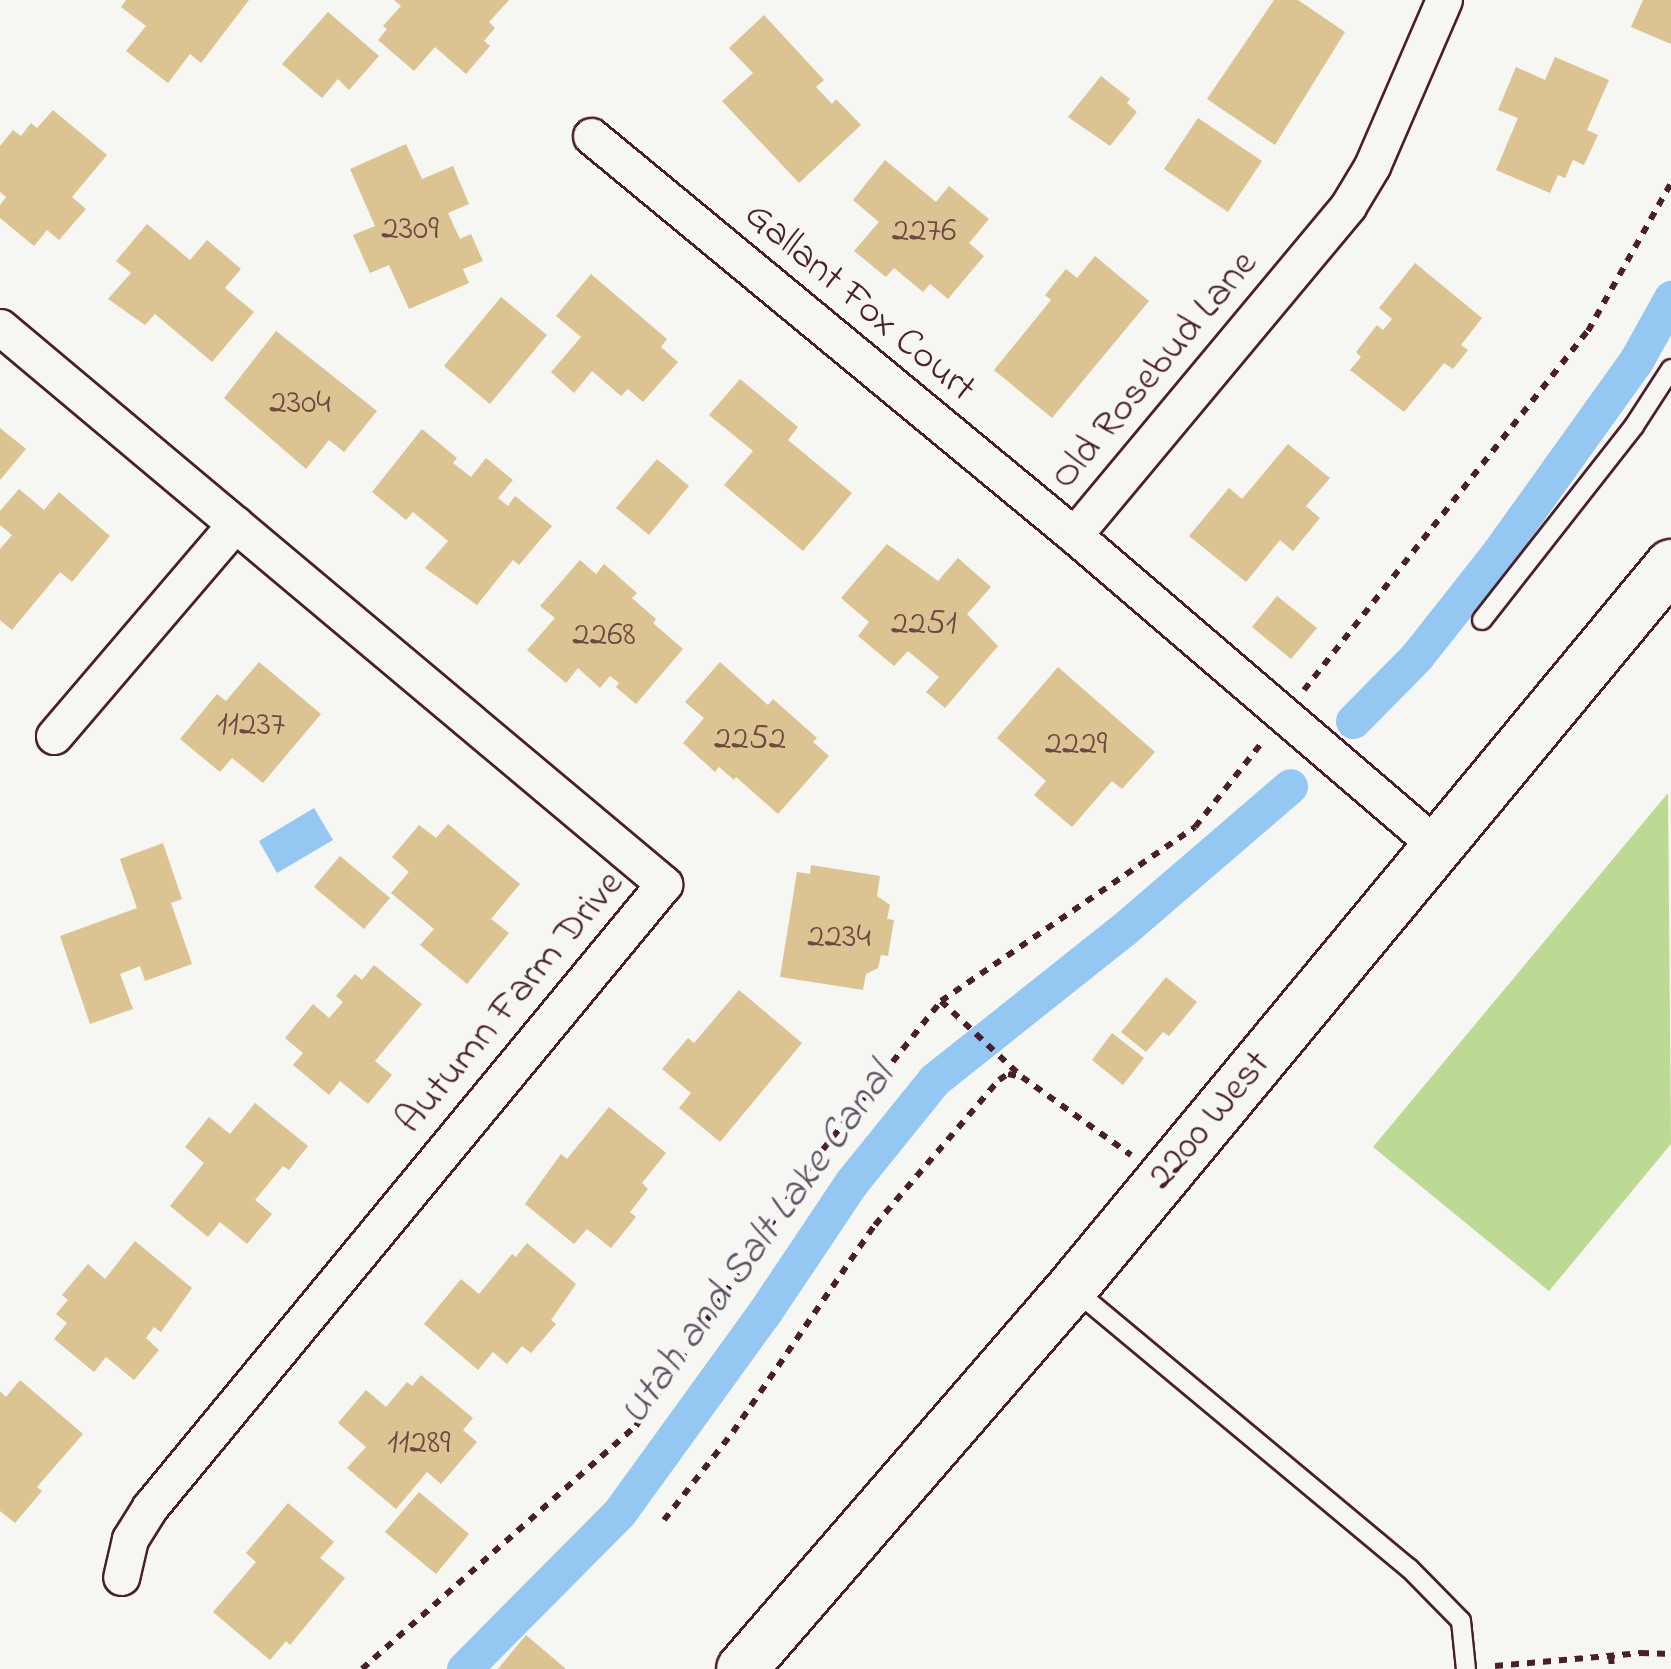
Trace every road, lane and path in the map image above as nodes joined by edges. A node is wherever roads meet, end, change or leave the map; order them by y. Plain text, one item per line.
1 (1444, 0) edge
2 (591, 136) dead end
3 (1671, 183) edge
4 (0, 326) edge
5 (1671, 369) edge
6 (235, 524) junction
7 (1074, 536) junction
8 (1671, 566) edge
9 (1482, 620) dead end
10 (1294, 703) dead end
11 (54, 736) dead end
12 (1268, 736) dead end
13 (1438, 847) junction
14 (941, 1001) junction
15 (1022, 1077) junction
16 (1163, 1178) junction
17 (1072, 1288) junction
18 (664, 1520) dead end
19 (122, 1578) dead end
20 (1671, 1654) edge
21 (1611, 1656) junction
22 (1494, 1666) dead end
23 (362, 1669) edge
24 (742, 1669) edge
25 (1466, 1669) edge
26 (1612, 1669) edge

1 - 7 street, Old Rosebud Lane
2 - 7 street, Gallant Fox Court
3 - 10 path
4 - 6 street, Autumn Farm Drive
5 - 9 lane
6 - 11 street
6 - 19 street, Autumn Farm Drive
7 - 13 street, Old Rosebud Lane
8 - 13 street, 2200 West
12 - 14 path
13 - 16 street, 2200 West
14 - 15 path
14 - 23 path
15 - 16 path
15 - 18 path
16 - 17 street, 2200 West
17 - 24 street, 2200 West
17 - 25 lane
20 - 21 path
21 - 22 path
21 - 26 path

